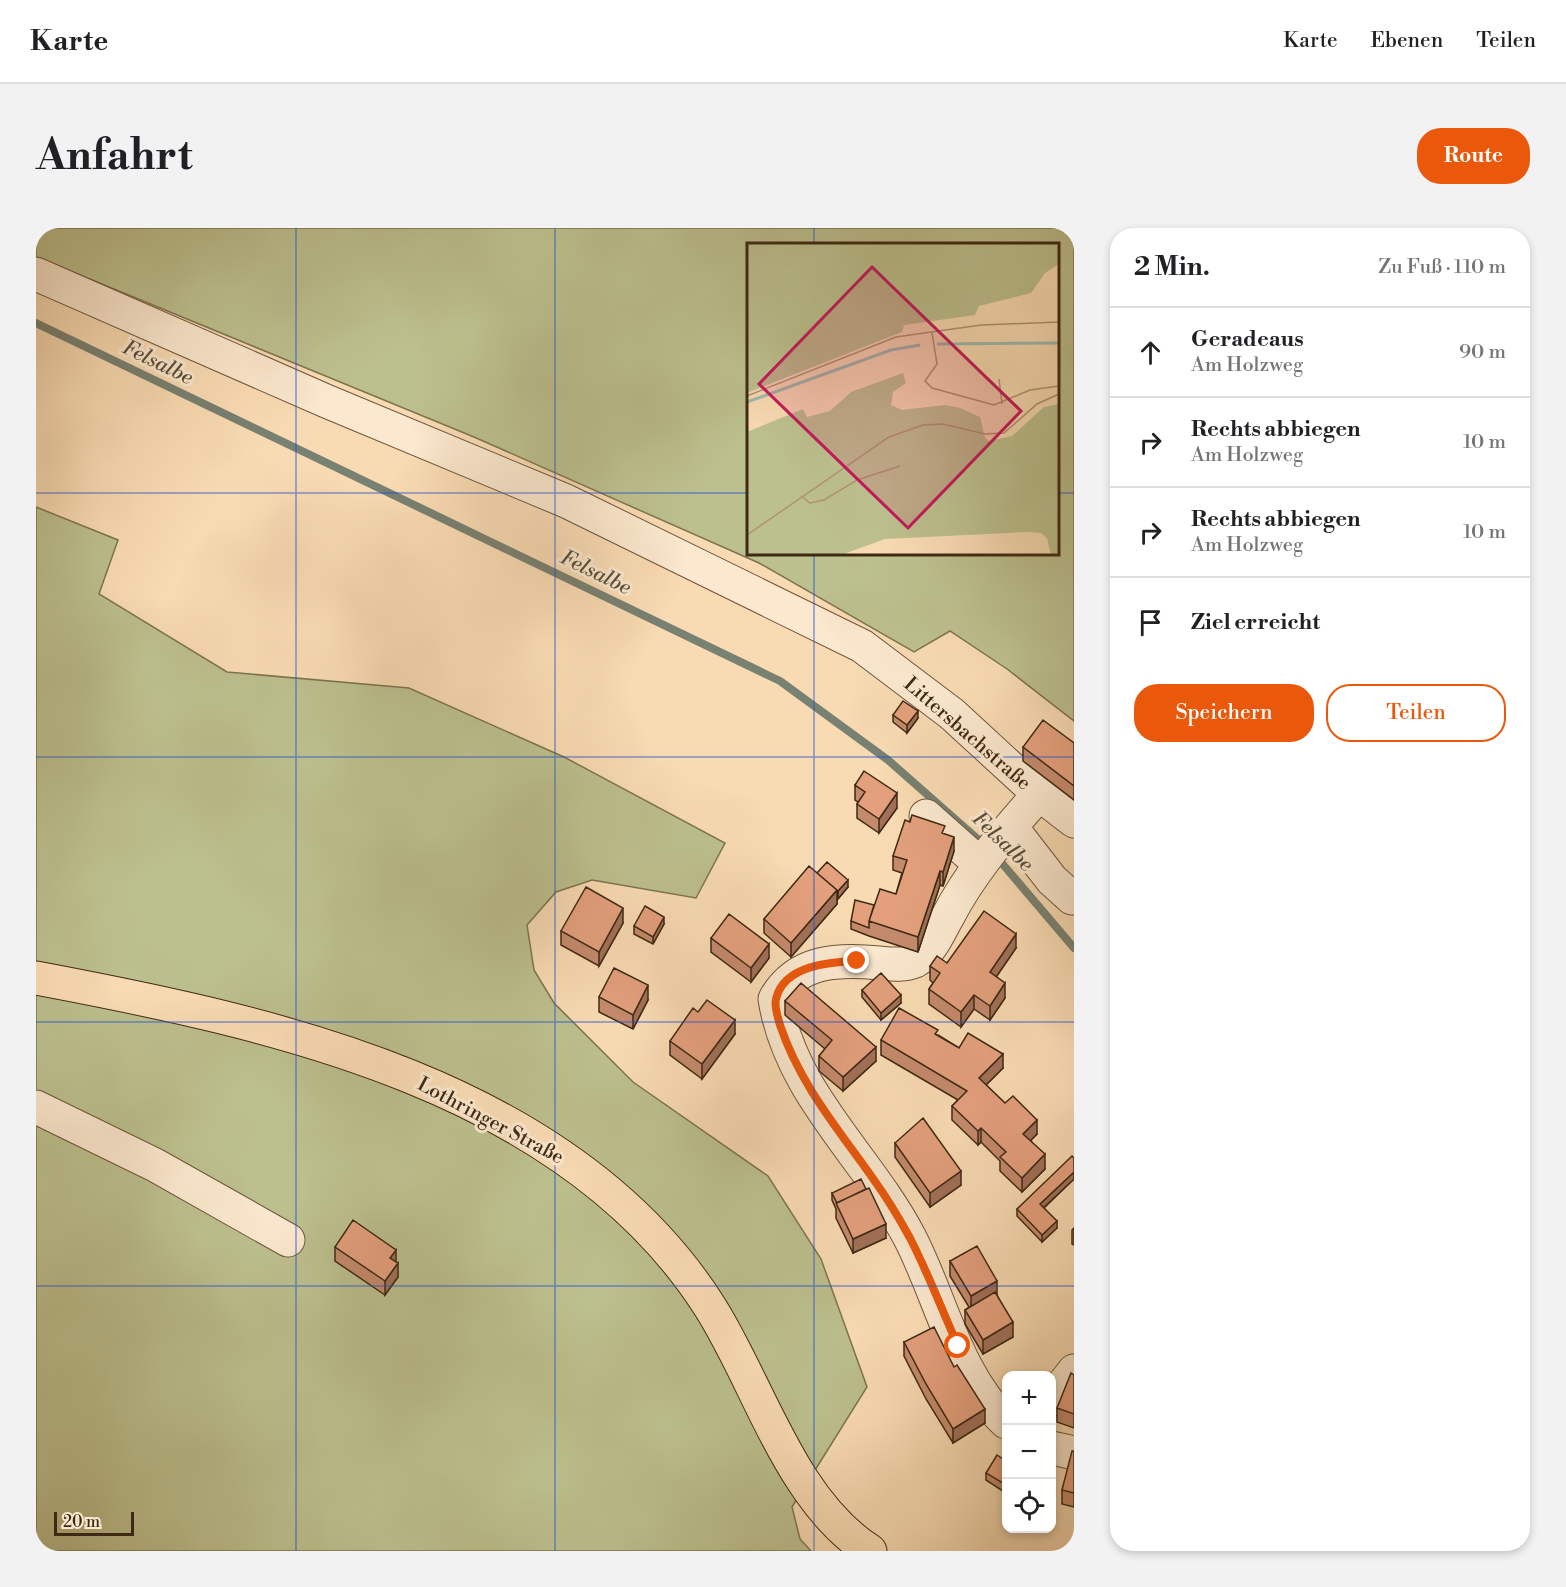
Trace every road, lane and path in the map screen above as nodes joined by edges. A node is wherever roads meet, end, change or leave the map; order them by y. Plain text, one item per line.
1 (36, 274) edge
2 (1039, 794) junction
3 (926, 816) dead end
4 (1074, 821) edge
5 (994, 847) junction
6 (1072, 898) dead end
7 (36, 978) edge
8 (36, 1107) edge
9 (288, 1240) dead end
10 (1074, 1371) edge
11 (1056, 1394) edge
12 (1002, 1418) edge
13 (1056, 1449) edge
14 (1074, 1453) edge
15 (870, 1551) edge

1 - 2 street, Littersbachstraße
2 - 4 street, Littersbachstraße
2 - 5 street
3 - 5 street
5 - 6 street
5 - 12 street
7 - 15 main road, Lothringer Straße
8 - 9 street
10 - 11 street
13 - 14 street

